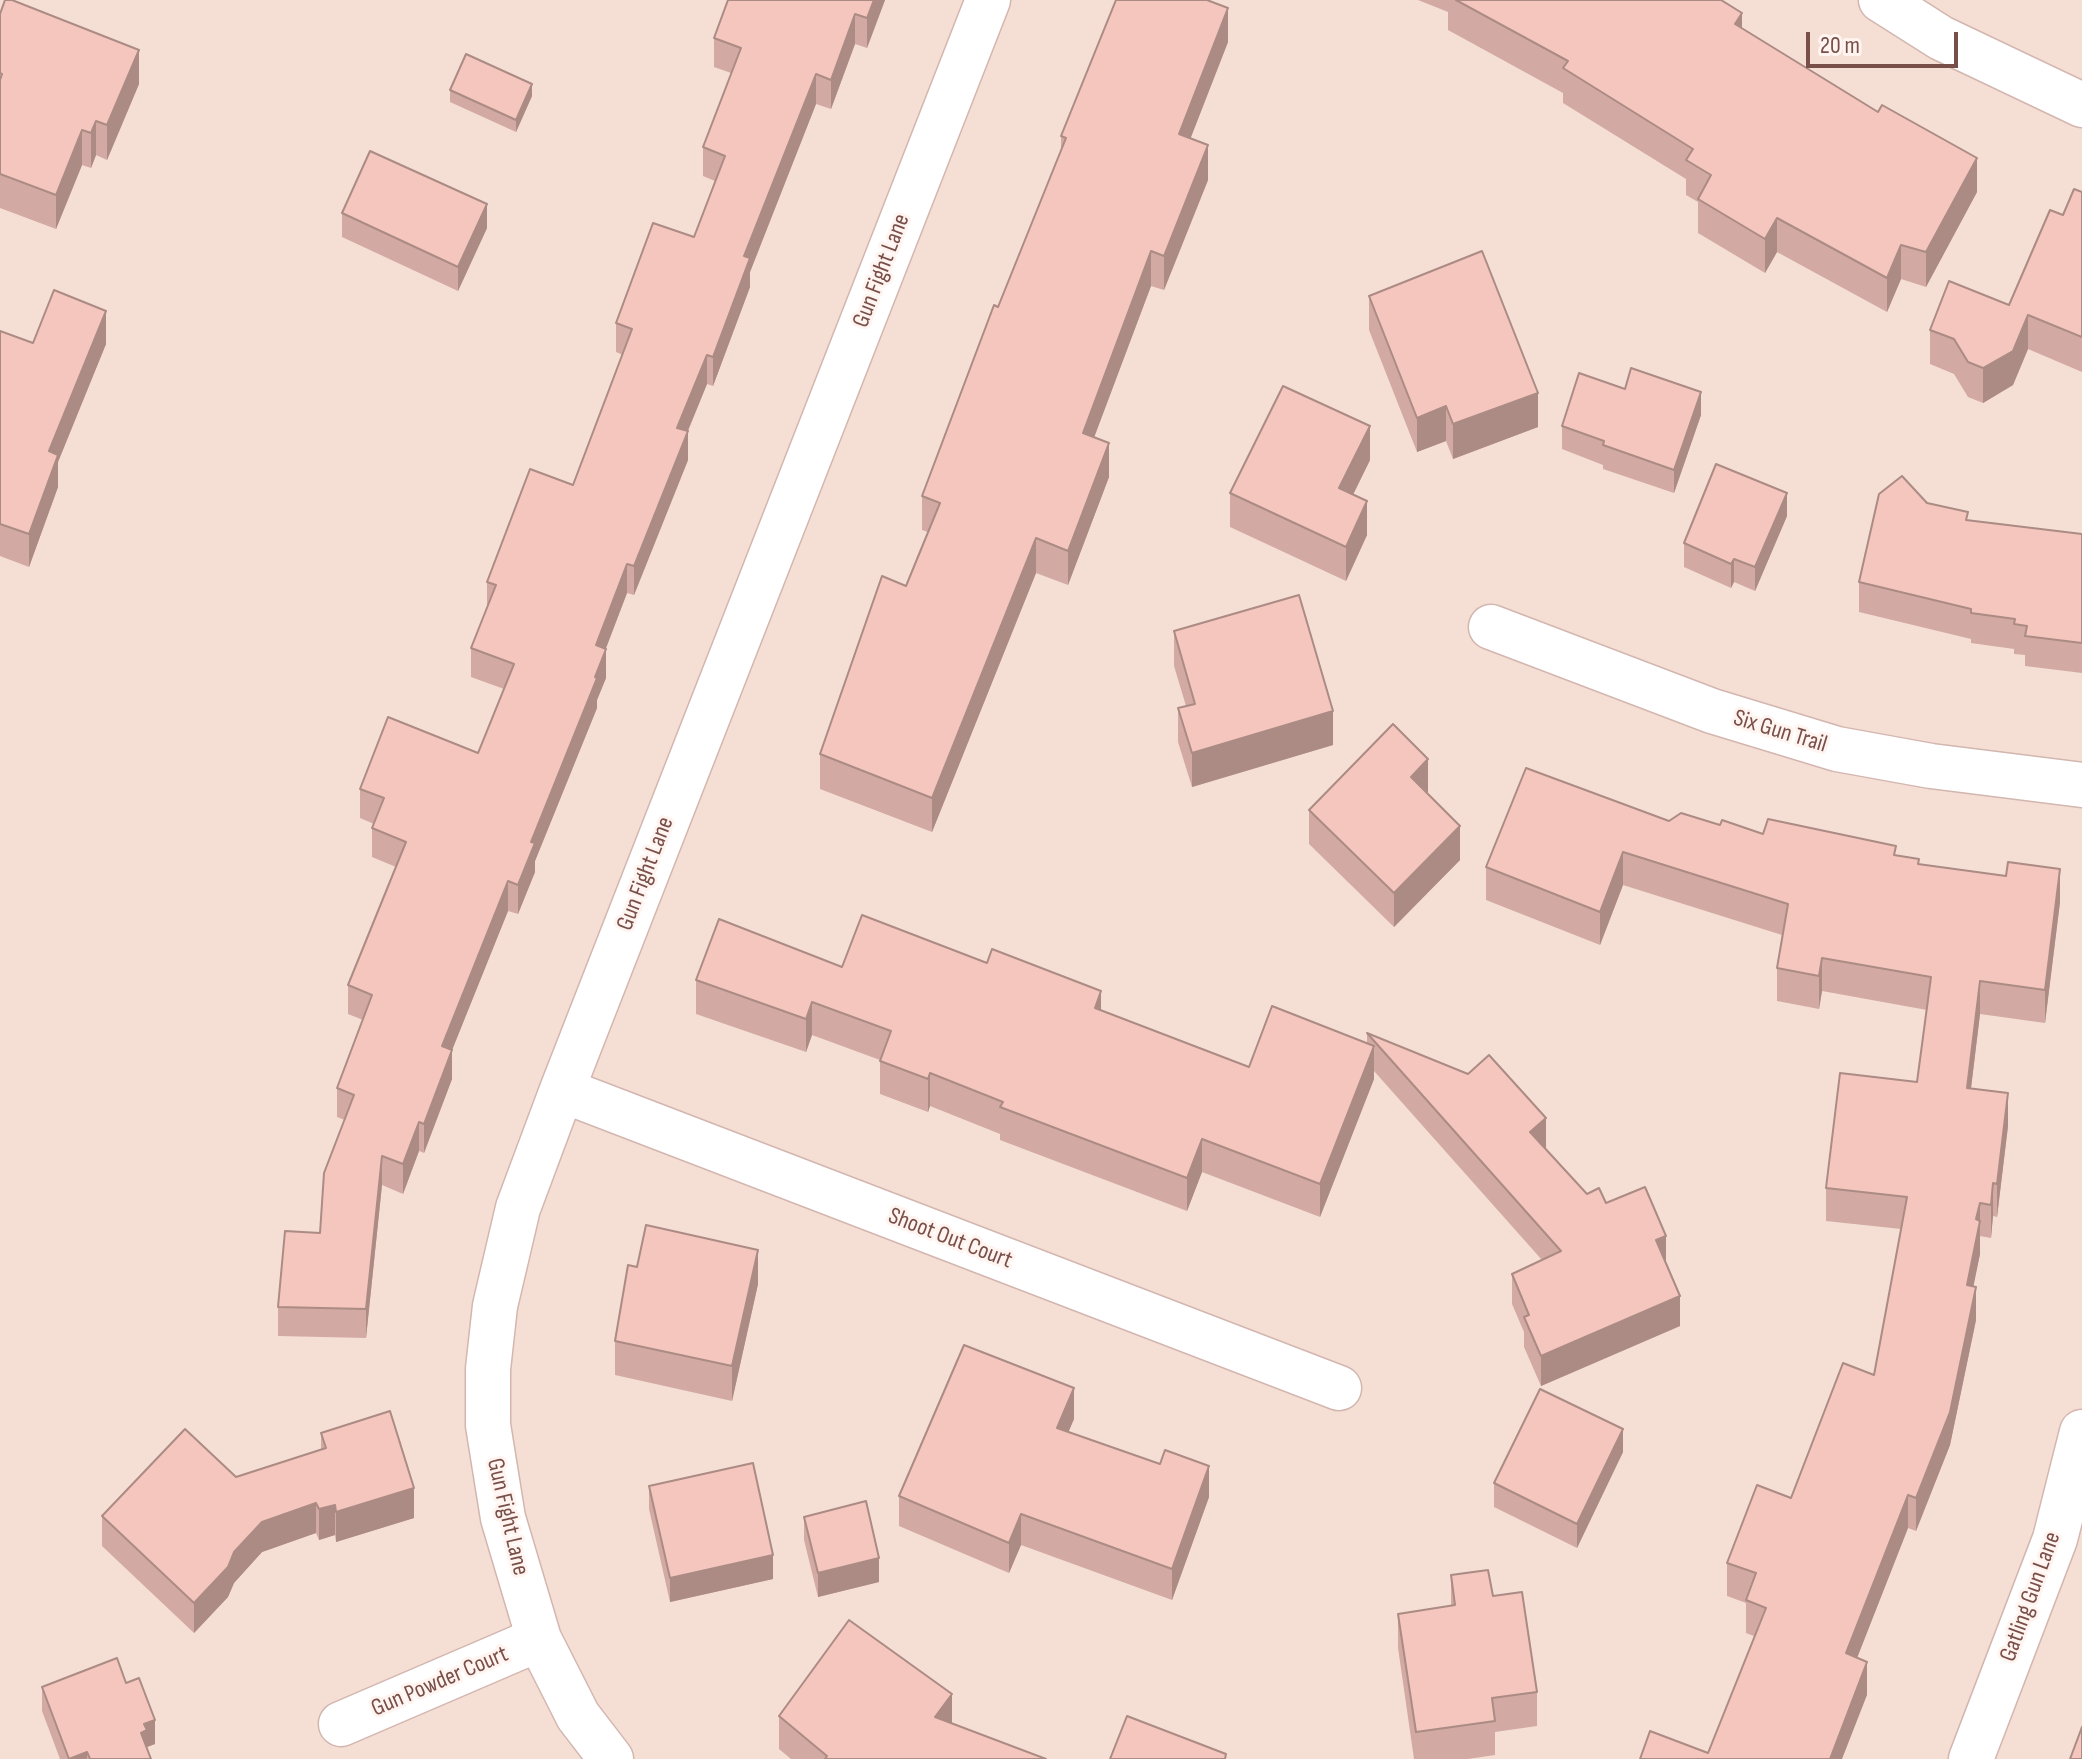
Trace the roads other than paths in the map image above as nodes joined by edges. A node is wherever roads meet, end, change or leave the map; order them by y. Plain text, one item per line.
1 (988, 0) edge
2 (1881, 0) edge
3 (2082, 105) edge
4 (1491, 627) dead end
5 (2082, 785) edge
6 (562, 1090) junction
7 (1339, 1388) dead end
8 (2082, 1432) edge
9 (2068, 1544) edge
10 (539, 1639) junction
11 (341, 1724) dead end
12 (611, 1759) edge
13 (1971, 1759) edge

1 - 6 street, Gun Fight Lane
2 - 3 street
4 - 5 street, Six Gun Trail
6 - 7 street, Shoot Out Court
6 - 10 street, Gun Fight Lane
8 - 9 street, Gatling Gun Lane
9 - 13 street, Gatling Gun Lane
10 - 11 street, Gun Powder Court
10 - 12 street, Gun Fight Lane

